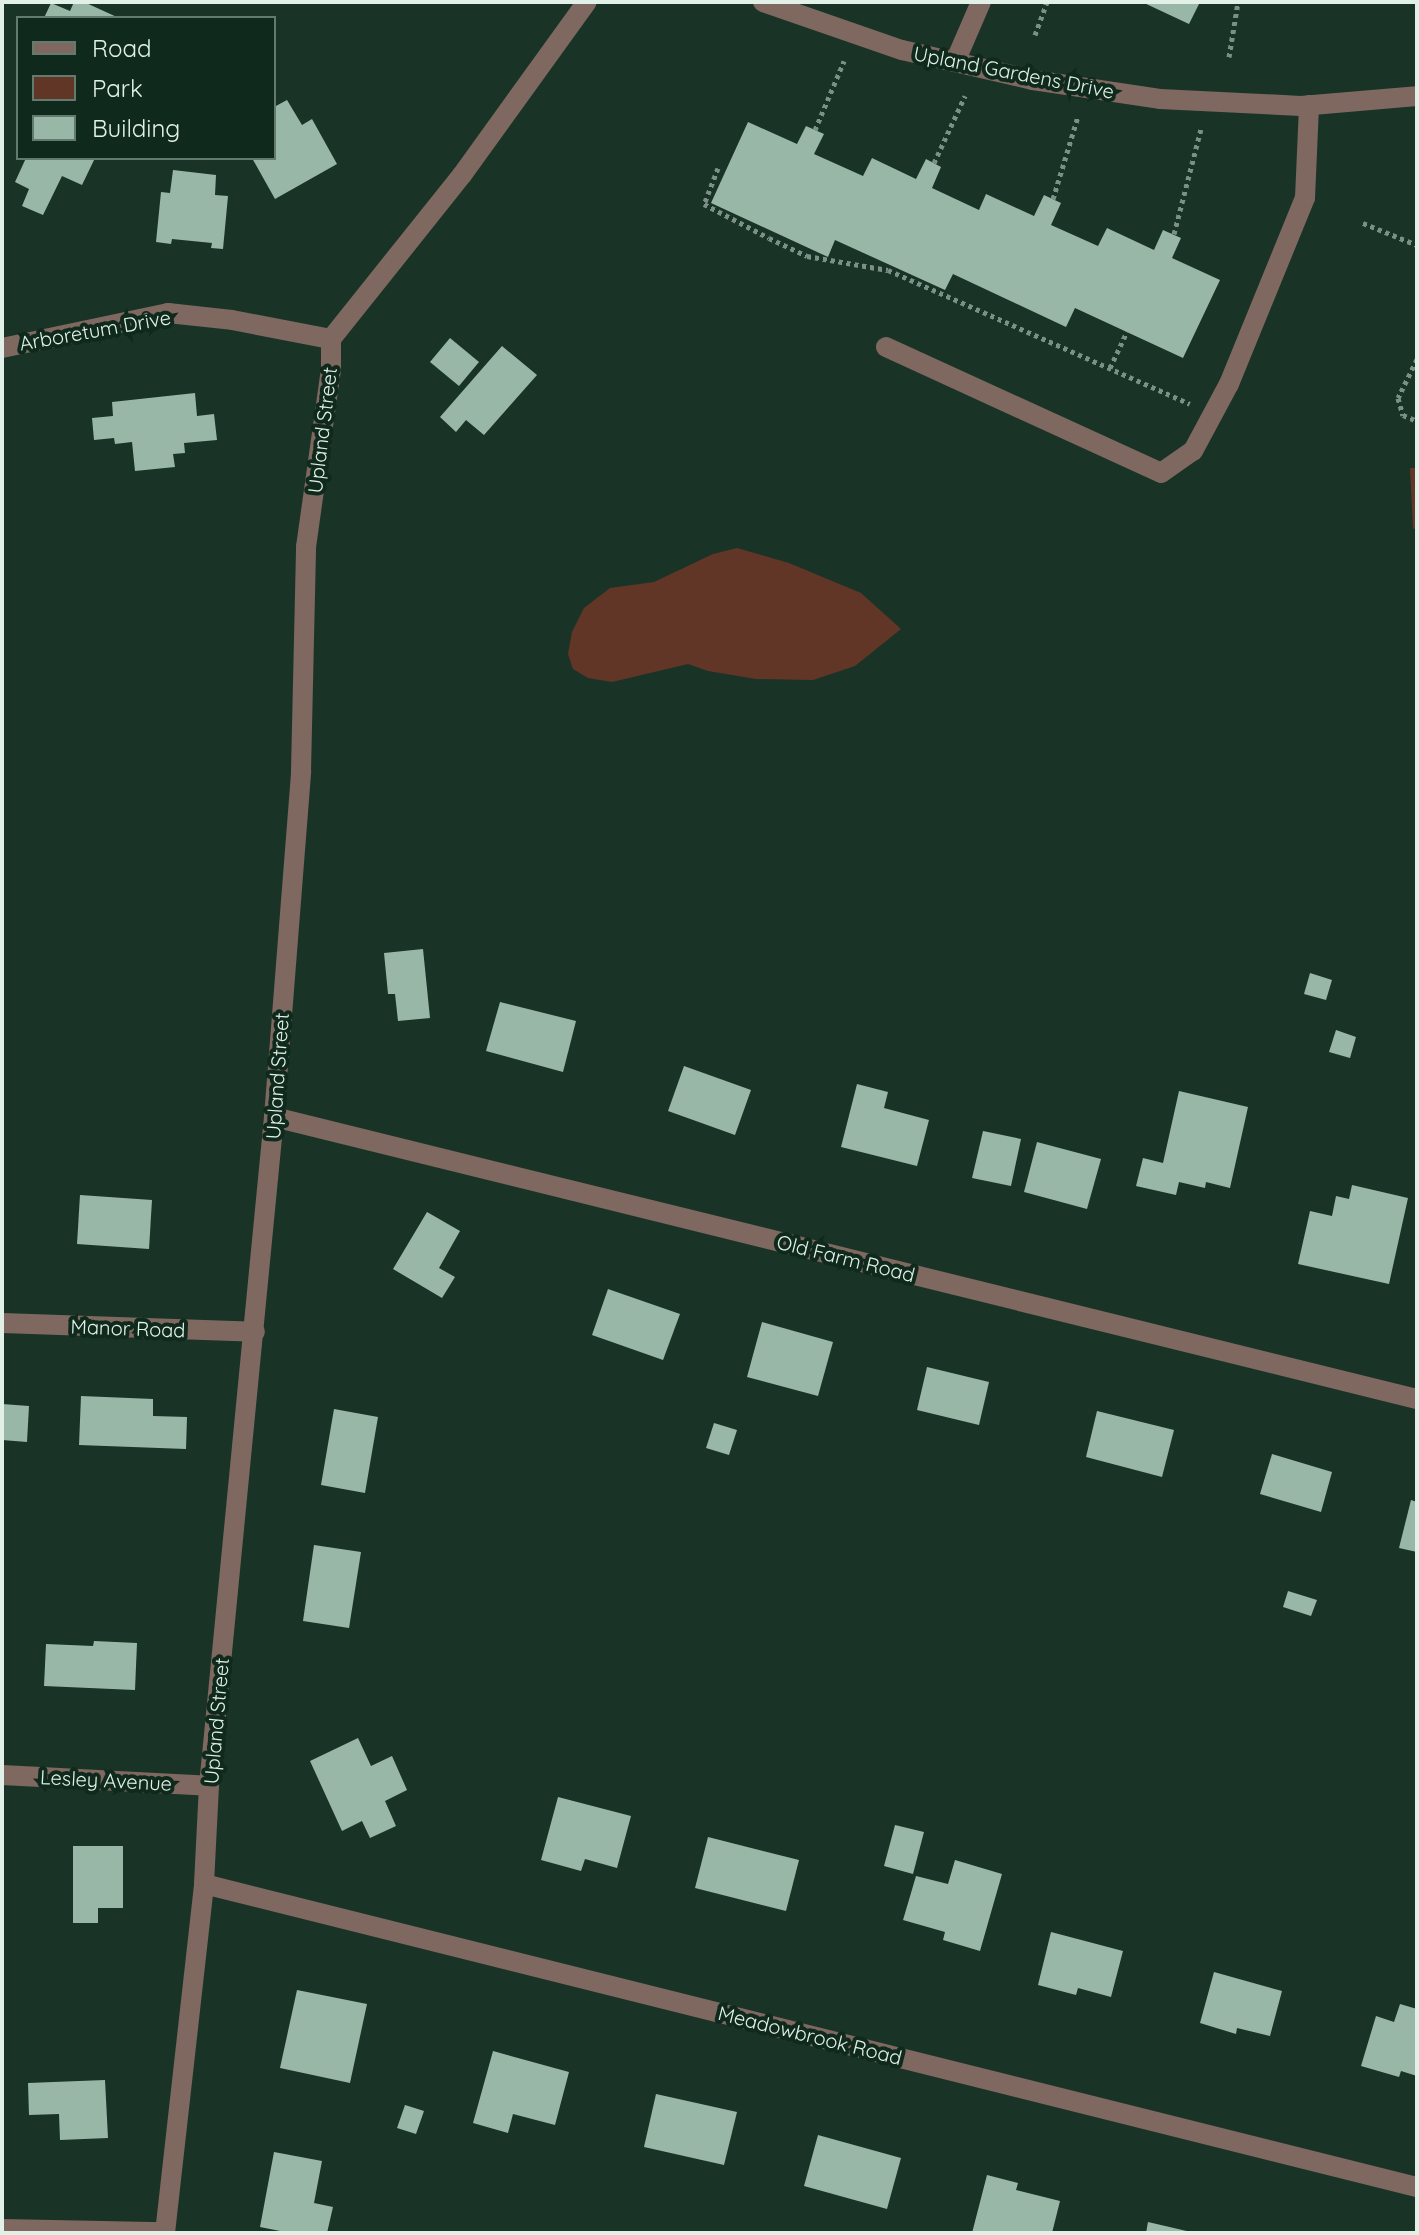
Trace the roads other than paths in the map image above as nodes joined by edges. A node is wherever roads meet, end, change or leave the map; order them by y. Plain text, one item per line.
1 (587, 2) edge
2 (763, 2) edge
3 (981, 2) edge
4 (955, 62) junction
5 (1417, 96) edge
6 (1309, 105) junction
7 (331, 339) junction
8 (886, 347) dead end
9 (2, 348) edge
10 (274, 1117) junction
11 (2, 1323) edge
12 (255, 1332) junction
13 (1417, 1399) edge
14 (2, 1775) edge
15 (209, 1786) junction
16 (204, 1884) junction
17 (1417, 2187) edge
18 (2, 2229) edge
19 (165, 2232) edge

1 - 7 street, Upland Street
2 - 4 street, Upland Gardens Drive
3 - 4 street
4 - 6 street, Upland Gardens Drive
5 - 6 street, Upland Gardens Drive
6 - 8 street
7 - 9 street, Arboretum Drive
7 - 10 street, Upland Street
10 - 12 street, Upland Street
10 - 13 street, Old Farm Road
11 - 12 street, Manor Road
12 - 15 street, Upland Street
14 - 15 street, Lesley Avenue
15 - 16 street, Upland Street
16 - 17 street, Meadowbrook Road
16 - 19 street, Upland Street
18 - 19 street

